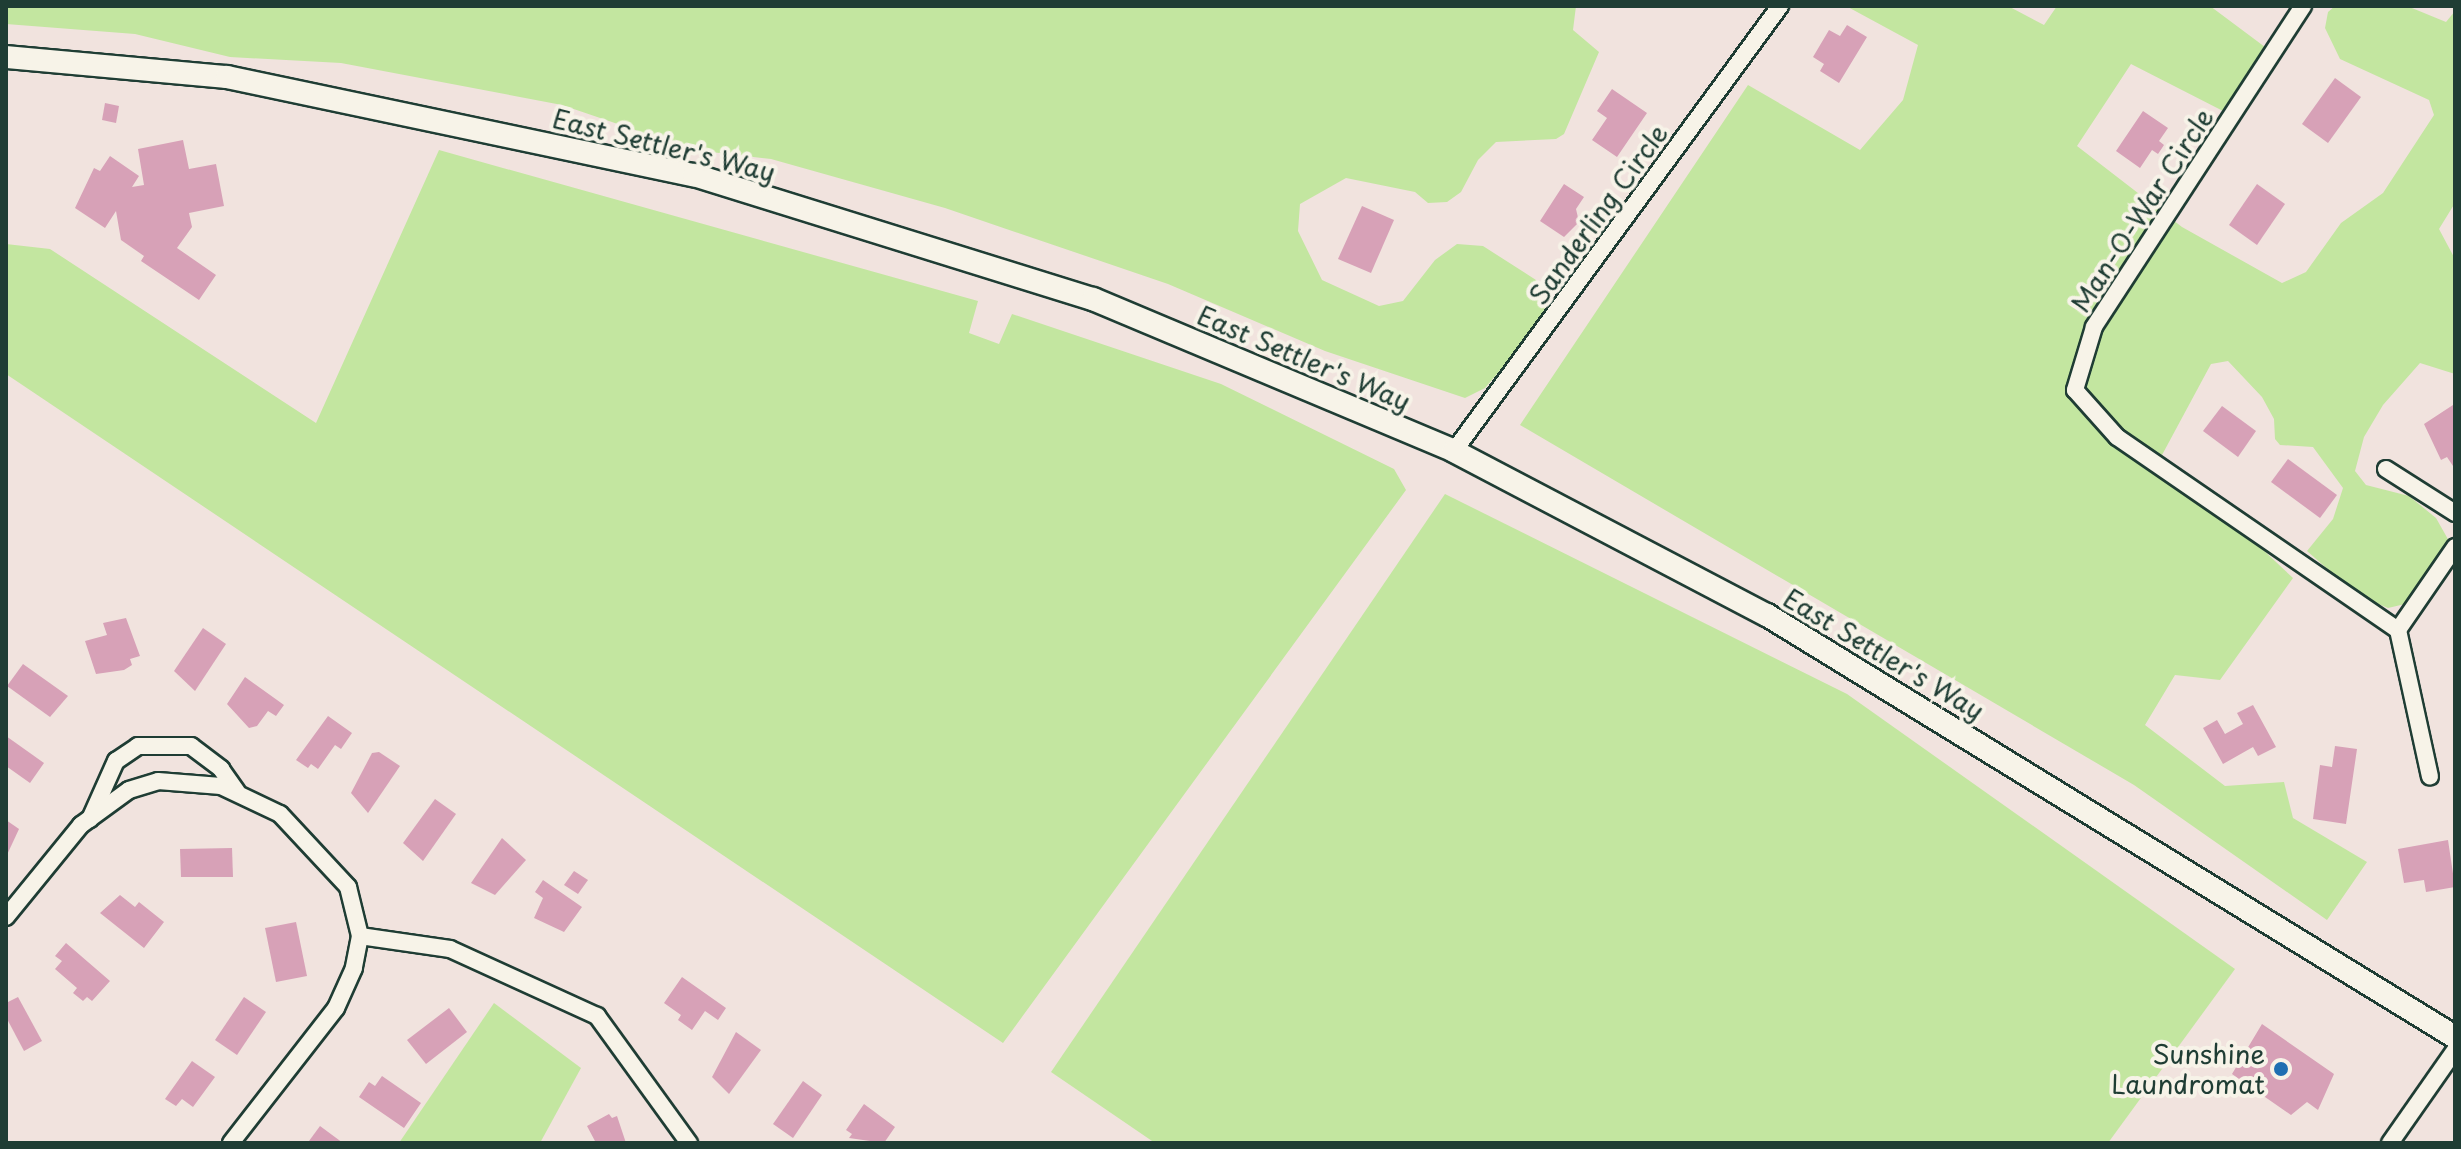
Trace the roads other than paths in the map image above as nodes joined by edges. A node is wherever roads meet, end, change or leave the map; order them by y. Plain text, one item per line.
1 (1780, 6) edge
2 (2303, 6) edge
3 (6, 57) edge
4 (1454, 451) junction
5 (2386, 469) dead end
6 (2455, 513) edge
7 (2455, 547) edge
8 (2398, 630) junction
9 (2430, 777) dead end
10 (238, 794) junction
11 (90, 819) junction
12 (6, 917) edge
13 (360, 936) junction
14 (2455, 1037) edge
15 (2455, 1050) edge
16 (231, 1143) edge
17 (689, 1143) edge
18 (2390, 1143) edge

1 - 4 street, Sanderling Circle
2 - 8 street, Man-O-War Circle
3 - 4 main road, East Settler's Way
4 - 14 main road, East Settler's Way
5 - 6 street
7 - 8 street
8 - 9 street
10 - 11 street
10 - 11 street
10 - 13 street
11 - 12 street
13 - 16 street
13 - 17 street
15 - 18 street

